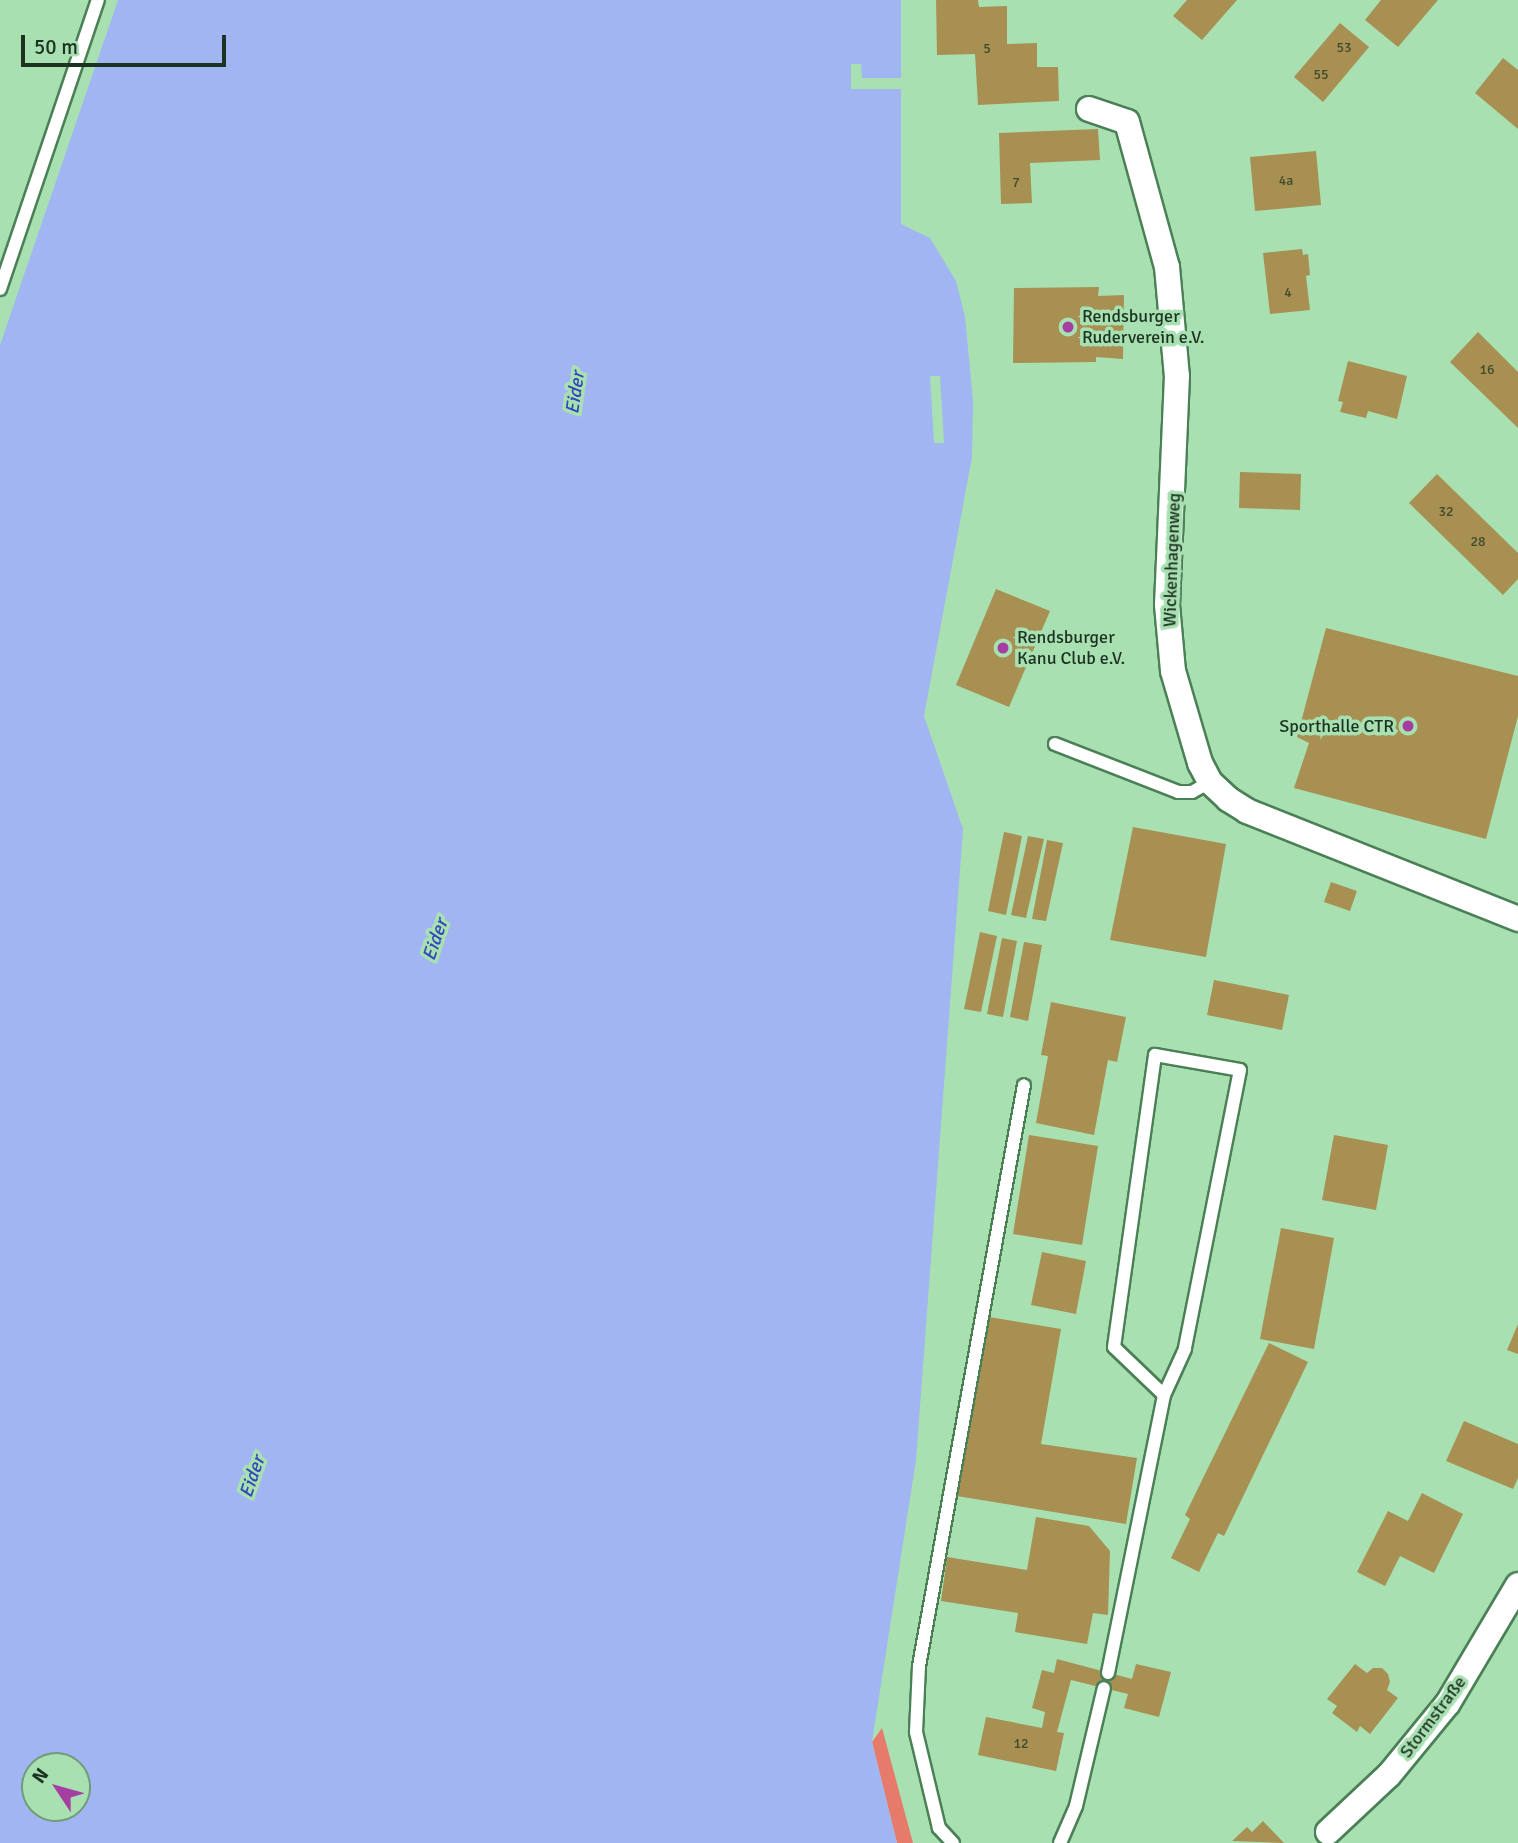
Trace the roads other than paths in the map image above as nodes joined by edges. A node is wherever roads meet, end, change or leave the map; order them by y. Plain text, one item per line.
1 (98, 0) edge
2 (1089, 109) dead end
3 (0, 289) edge
4 (1055, 744) dead end
5 (1210, 782) junction
6 (1518, 919) edge
7 (1024, 1085) dead end
8 (1164, 1395) junction
9 (1518, 1586) edge
10 (1108, 1673) dead end
11 (1104, 1688) dead end
12 (1328, 1832) dead end
13 (953, 1843) edge
14 (1060, 1843) edge

1 - 3 lane
2 - 5 street, Wickenhagenweg
4 - 5 lane
5 - 6 street, Wickenhagenweg
7 - 13 lane
8 - 8 lane
8 - 10 lane
9 - 12 street, Stormstraße
11 - 14 lane

